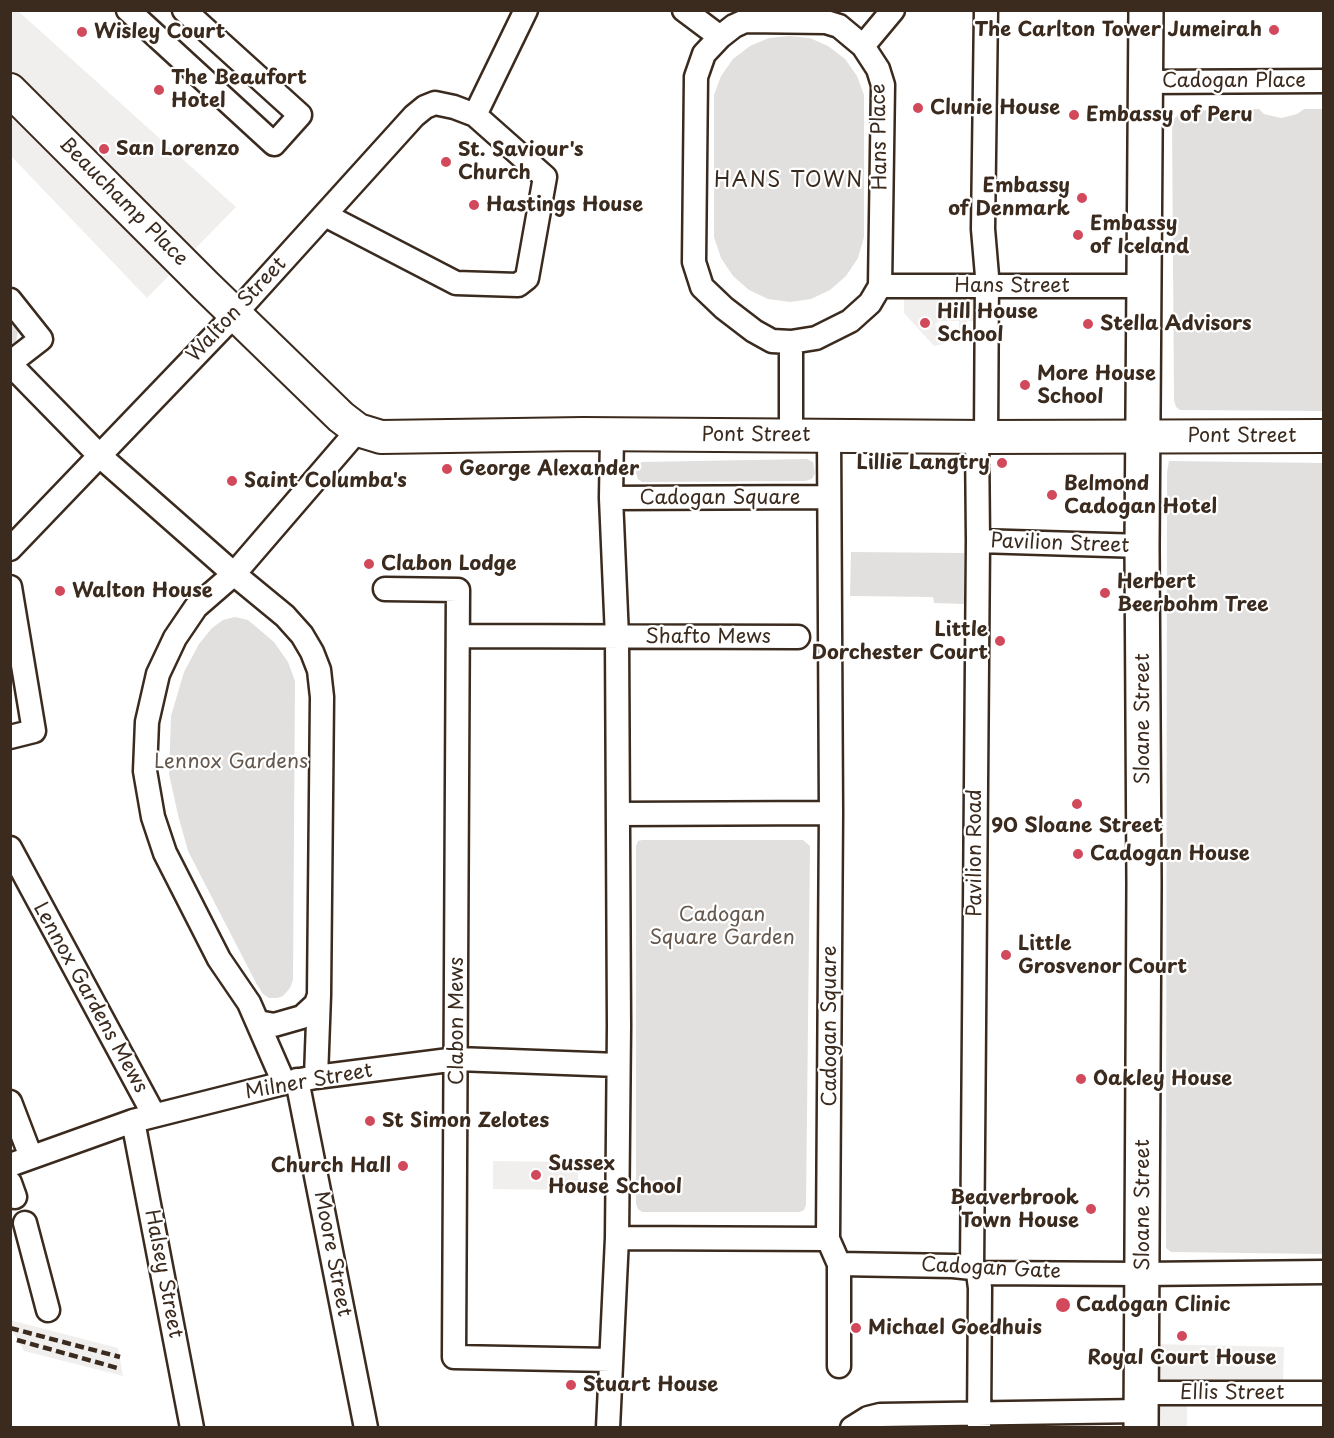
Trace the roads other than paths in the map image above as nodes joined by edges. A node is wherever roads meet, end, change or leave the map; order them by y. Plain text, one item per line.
1 (128, 10) edge
2 (184, 10) edge
3 (526, 10) edge
4 (684, 10) edge
5 (894, 10) edge
6 (986, 10) edge
7 (1146, 10) edge
8 (720, 37) junction
9 (863, 46) junction
10 (1323, 81) edge
11 (1145, 82) junction
12 (10, 90) edge
13 (475, 115) junction
14 (325, 215) junction
15 (1144, 283) junction
16 (987, 285) junction
17 (880, 286) junction
18 (10, 300) edge
19 (236, 314) junction
20 (791, 342) junction
21 (10, 364) edge
22 (358, 430) junction
23 (612, 435) junction
24 (791, 435) junction
25 (829, 435) junction
26 (1143, 436) junction
27 (1323, 436) edge
28 (981, 437) junction
29 (100, 456) junction
30 (828, 497) junction
31 (611, 498) junction
32 (978, 541) junction
33 (1142, 546) junction
34 (10, 549) edge
35 (234, 574) junction
36 (10, 587) edge
37 (384, 589) dead end
38 (459, 636) junction
39 (617, 637) junction
40 (798, 637) dead end
41 (10, 737) edge
42 (831, 813) junction
43 (618, 814) junction
44 (10, 848) edge
45 (320, 996) junction
46 (258, 1022) junction
47 (457, 1059) junction
48 (618, 1065) junction
49 (299, 1080) junction
50 (10, 1102) edge
51 (144, 1118) junction
52 (21, 1161) edge
53 (25, 1223) dead end
54 (617, 1238) junction
55 (828, 1239) junction
56 (839, 1264) junction
57 (975, 1270) junction
58 (1323, 1272) edge
59 (1142, 1274) junction
60 (48, 1310) dead end
61 (611, 1360) junction
62 (839, 1366) dead end
63 (1323, 1393) edge
64 (1141, 1410) edge
65 (979, 1420) edge
66 (192, 1428) edge
67 (366, 1428) edge
68 (608, 1428) edge
69 (852, 1428) edge

1 - 2 street
3 - 13 street
4 - 8 street
5 - 9 street
6 - 16 street, Pavilion Road
7 - 11 main road, Sloane Street
8 - 9 street, Hans Place
8 - 20 street, Hans Place
9 - 17 street, Hans Place
10 - 11 street, Cadogan Place
11 - 15 main road, Sloane Street
12 - 19 main road, Beauchamp Place
13 - 14 street, Walton Street
13 - 14 street
14 - 19 street, Walton Street
15 - 16 street, Hans Street
15 - 26 main road, Sloane Street
16 - 17 street, Hans Street
16 - 28 street, Pavilion Road
17 - 20 street, Hans Place
18 - 21 street
19 - 22 main road, Pont Street
19 - 29 street, Walton Street
20 - 24 street
21 - 29 street
22 - 23 main road, Pont Street
22 - 35 street
23 - 24 main road, Pont Street
23 - 31 street, Cadogan Square
24 - 25 main road, Pont Street
25 - 28 main road, Pont Street
25 - 30 street, Cadogan Square
26 - 27 main road, Pont Street
26 - 28 main road, Pont Street
26 - 33 main road, Sloane Street
28 - 32 street, Pavilion Road
29 - 34 street, Walton Street
29 - 35 street
30 - 31 street, Cadogan Square
30 - 42 street, Cadogan Square
31 - 39 street, Cadogan Square
32 - 33 street, Pavilion Street
32 - 57 street, Pavilion Road
33 - 59 main road, Sloane Street
35 - 45 street
35 - 46 street
36 - 41 street
37 - 38 street, Clabon Mews
38 - 39 street
38 - 47 street, Clabon Mews
39 - 40 street, Shafto Mews
39 - 43 street, Cadogan Square
42 - 43 street
42 - 55 street, Cadogan Square
43 - 48 street, Cadogan Square
44 - 51 street, Lennox Gardens Mews
45 - 46 street
45 - 49 street
46 - 49 street
47 - 48 street, Milner Street
47 - 49 street, Milner Street
47 - 61 street, Clabon Mews
48 - 54 street, Cadogan Square
49 - 51 street, Milner Street
49 - 67 street, Moore Street
50 - 52 street
51 - 52 street, Milner Street
51 - 66 street, Halsey Street
53 - 60 street
54 - 55 street
54 - 61 street, Cadogan Square
55 - 56 street, Cadogan Square
56 - 57 street, Cadogan Gate
56 - 62 street, Cadogan Square
57 - 59 street, Cadogan Gate
57 - 65 street, Pavilion Road
58 - 59 street
59 - 64 main road, Sloane Street
61 - 68 street, Cadogan Square
63 - 64 street, Ellis Street
64 - 65 street, Ellis Street
65 - 69 street, Ellis Street

